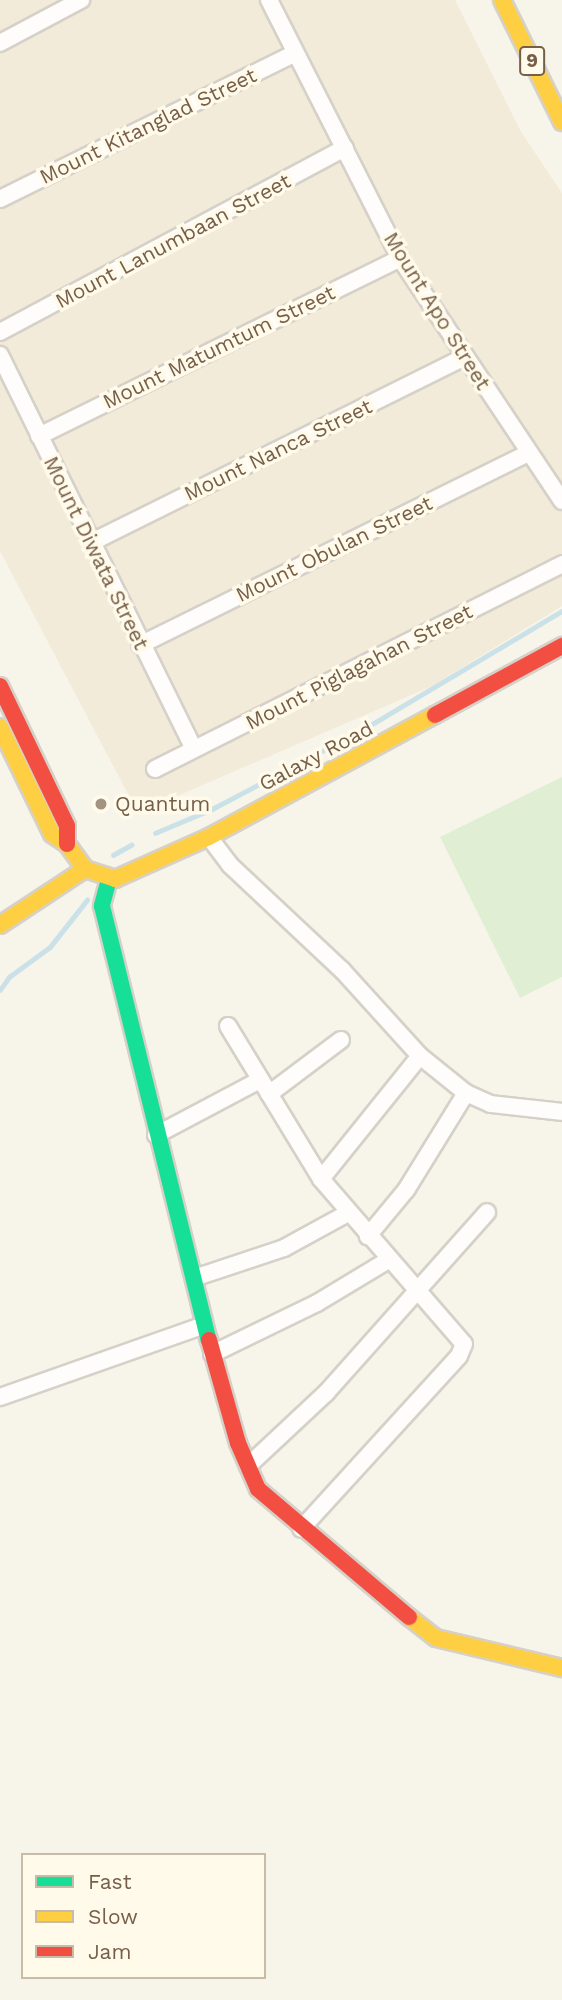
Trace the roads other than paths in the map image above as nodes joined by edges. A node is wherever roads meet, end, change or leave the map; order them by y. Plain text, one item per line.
1 (81, 0) edge
2 (269, 0) edge
3 (502, 0) edge
4 (0, 43) edge
5 (295, 53) junction
6 (562, 122) edge
7 (345, 148) junction
8 (0, 199) edge
9 (400, 258) junction
10 (0, 332) edge
11 (0, 355) edge
12 (465, 357) junction
13 (39, 436) junction
14 (528, 453) junction
15 (562, 501) edge
16 (92, 542) junction
17 (562, 564) edge
18 (140, 645) junction
19 (562, 646) edge
20 (0, 686) edge
21 (0, 727) edge
22 (194, 749) junction
23 (155, 769) dead end
24 (209, 837) junction
25 (67, 844) junction
26 (85, 869) junction
27 (108, 879) junction
28 (0, 925) edge
29 (228, 1026) dead end
30 (341, 1040) dead end
31 (420, 1056) junction
32 (260, 1080) junction
33 (466, 1093) junction
34 (268, 1094) junction
35 (562, 1112) edge
36 (156, 1135) junction
37 (321, 1179) junction
38 (348, 1213) junction
39 (487, 1213) dead end
40 (368, 1236) junction
41 (390, 1259) junction
42 (194, 1278) junction
43 (417, 1289) junction
44 (204, 1325) junction
45 (212, 1354) junction
46 (0, 1397) edge
47 (248, 1466) junction
48 (301, 1529) junction
49 (562, 1668) edge

1 - 4 street
2 - 5 street, Mount Apo Street
3 - 6 main road, 9
5 - 7 street, Mount Apo Street
5 - 8 street, Mount Kitanglad Street
7 - 9 street, Mount Apo Street
7 - 10 street, Mount Lanumbaan Street
9 - 12 street, Mount Apo Street
9 - 13 street, Mount Matumtum Street
11 - 13 street, Mount Diwata Street
12 - 14 street, Mount Apo Street
12 - 16 street, Mount Nanca Street
13 - 16 street, Mount Diwata Street
14 - 15 street, Mount Apo Street
14 - 18 street, Mount Obulan Street
16 - 18 street, Mount Diwata Street
17 - 22 street, Mount Piglagahan Street
18 - 22 street, Mount Diwata Street
19 - 24 main road, Galaxy Road
20 - 25 main road
21 - 25 main road
22 - 23 street, Mount Piglagahan Street
24 - 27 main road, Galaxy Road
24 - 31 street
25 - 26 main road
26 - 27 main road
26 - 28 main road
27 - 36 main road
29 - 32 street
30 - 34 street
31 - 33 street
31 - 37 street
32 - 34 street
32 - 36 street
33 - 35 street
33 - 40 street
34 - 37 street
36 - 42 main road
37 - 38 street
38 - 40 street
38 - 42 street
39 - 43 street
40 - 41 street
41 - 43 street
41 - 45 street
42 - 44 main road
43 - 47 street
43 - 48 street
44 - 45 main road
44 - 46 street
45 - 47 main road
47 - 48 main road
48 - 49 main road

